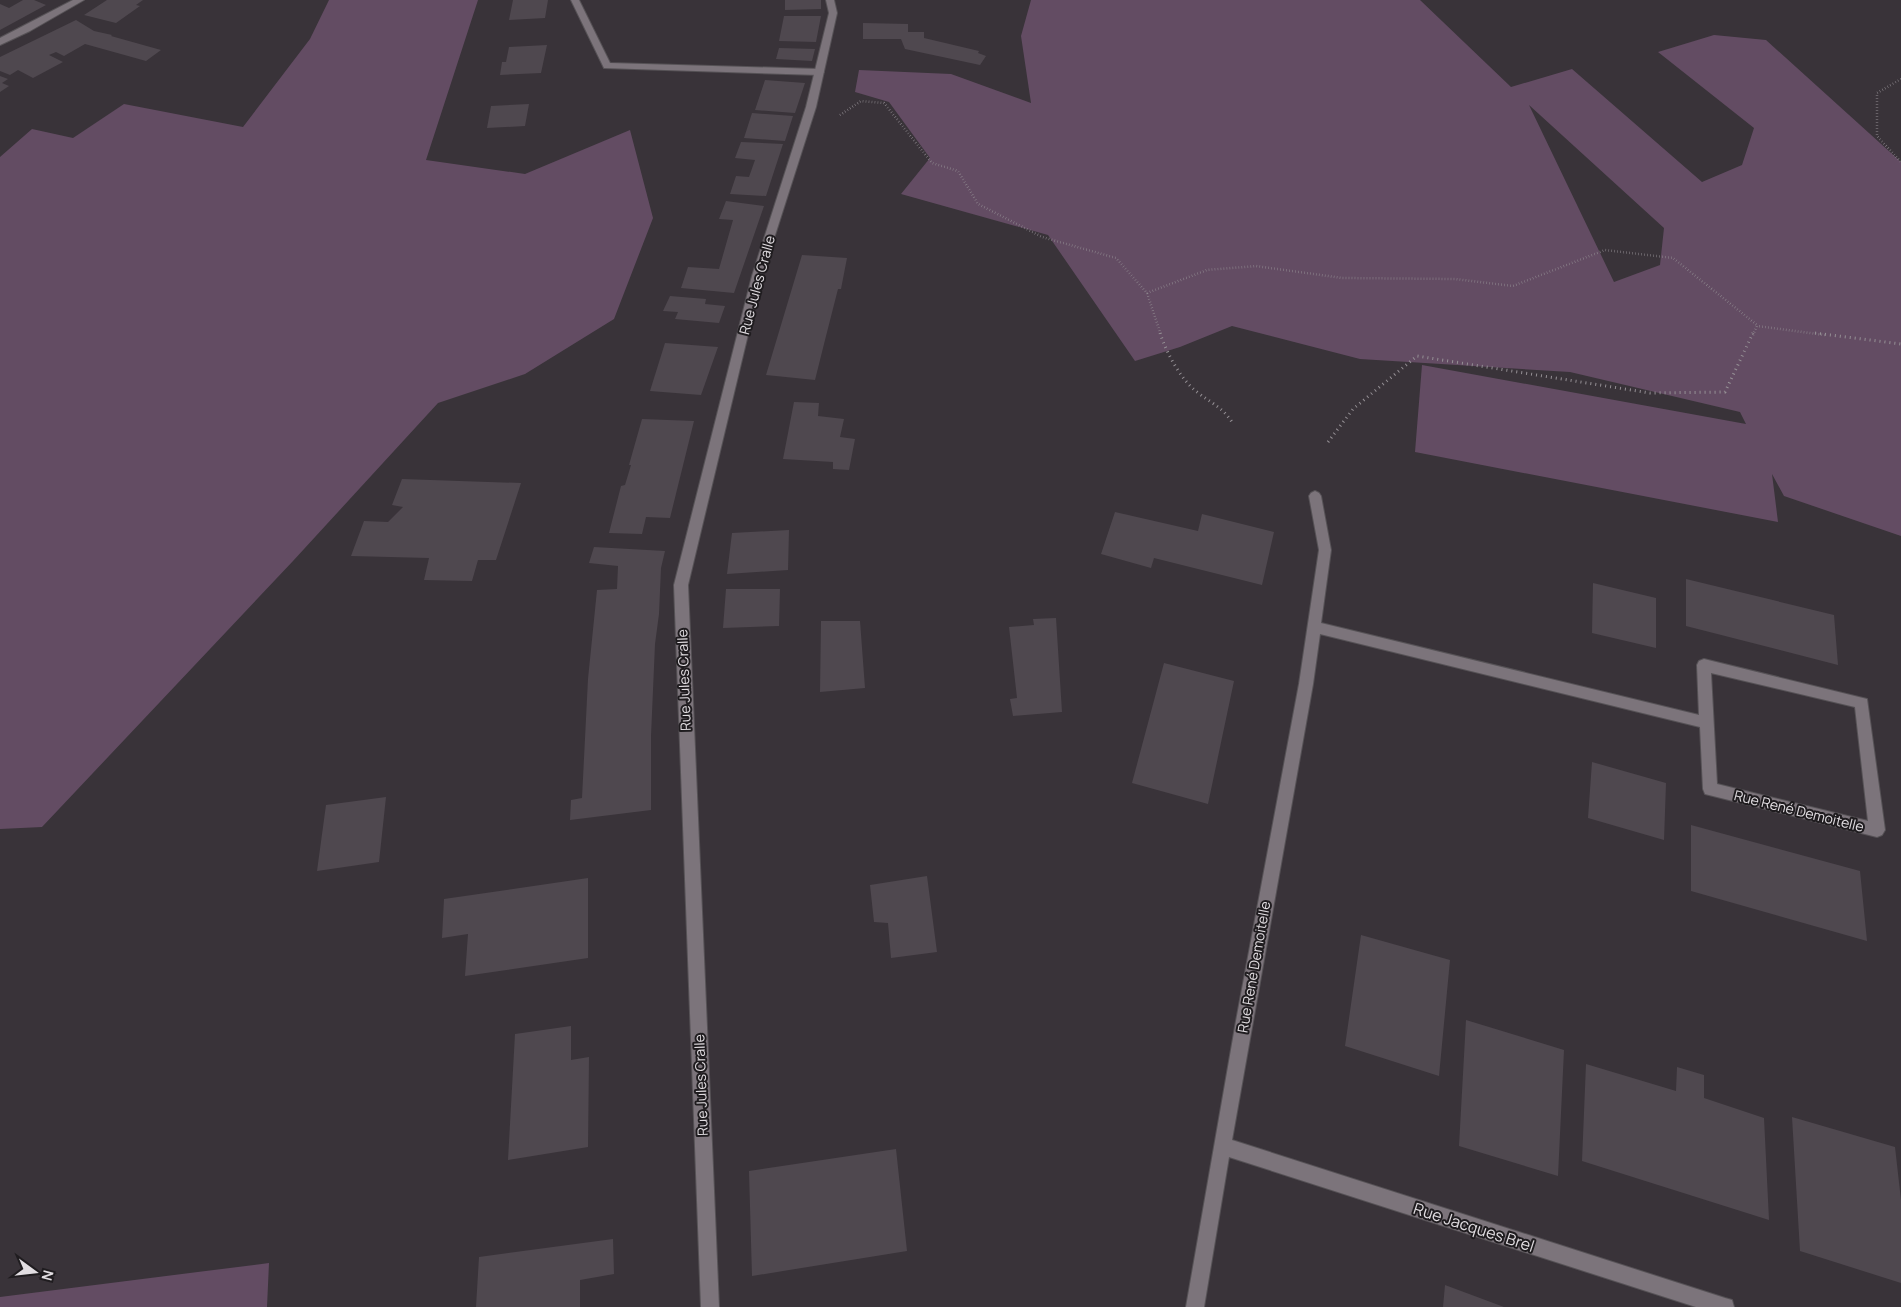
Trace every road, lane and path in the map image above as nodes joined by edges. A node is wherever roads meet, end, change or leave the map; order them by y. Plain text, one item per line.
1 (80, 0) edge
2 (576, 0) edge
3 (830, 0) edge
4 (0, 42) edge
5 (819, 72) junction
6 (1901, 79) edge
7 (808, 117) junction
8 (1901, 162) edge
9 (1147, 293) junction
10 (1757, 326) junction
11 (1901, 344) edge
12 (1232, 422) dead end
13 (1328, 442) dead end
14 (1316, 496) dead end
15 (1314, 627) junction
16 (1708, 723) junction
17 (1223, 1146) junction
18 (710, 1307) edge
19 (1195, 1307) edge
20 (1725, 1307) edge

1 - 4 street
2 - 5 street
3 - 5 street, Rue Jules Cralle
5 - 7 street, Rue Jules Cralle
6 - 8 path
7 - 9 path
7 - 18 street, Rue Jules Cralle
9 - 10 path
9 - 12 path
10 - 11 path
10 - 13 path
14 - 15 street, Rue René Demoitelle
15 - 16 street
15 - 17 street, Rue René Demoitelle
16 - 16 street, Rue René Demoitelle
17 - 19 street, Rue René Demoitelle
17 - 20 street, Rue Jacques Brel

